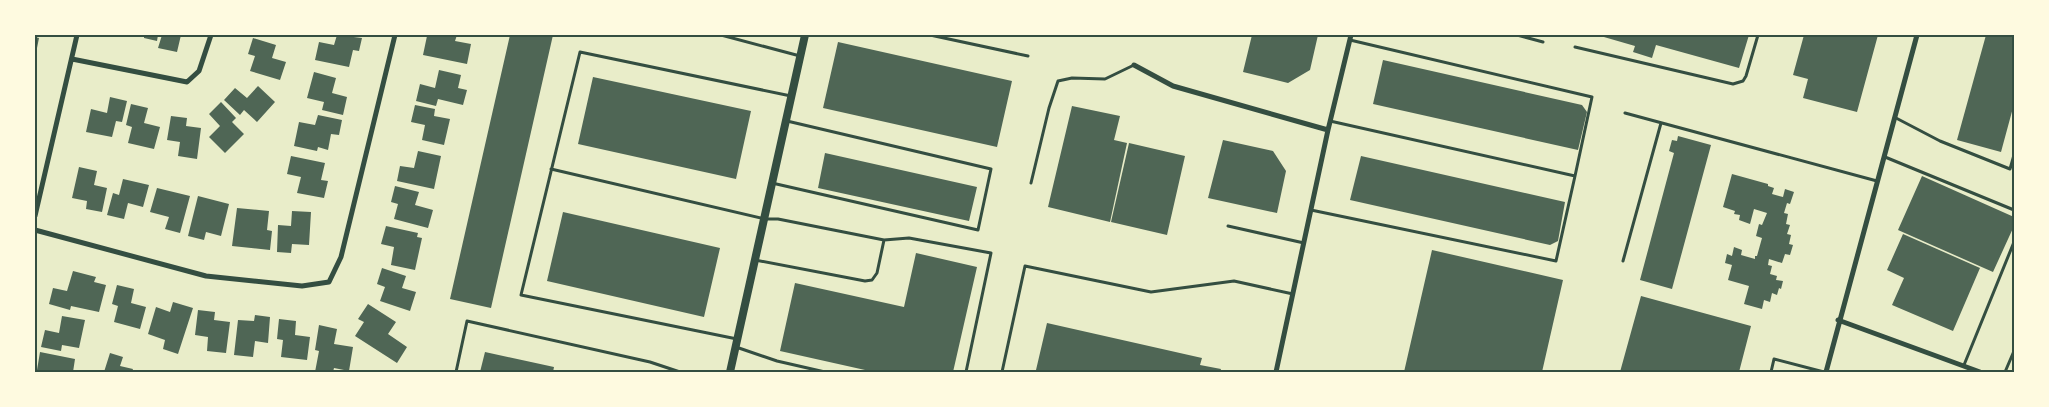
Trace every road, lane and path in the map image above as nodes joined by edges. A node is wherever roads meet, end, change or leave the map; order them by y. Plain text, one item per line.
1 (76, 35) edge
2 (211, 35) edge
3 (395, 35) edge
4 (721, 35) edge
5 (805, 35) edge
6 (930, 35) edge
7 (1516, 35) edge
8 (1758, 35) edge
9 (1917, 35) edge
10 (1350, 38) edge
11 (1542, 42) dead end
12 (1575, 48) dead end
13 (1028, 56) dead end
14 (801, 57) junction
15 (72, 59) junction
16 (1134, 65) joint
17 (792, 96) junction
18 (1624, 114) dead end
19 (1896, 118) junction
20 (786, 120) junction
21 (1330, 120) junction
22 (1661, 123) junction
23 (1328, 130) junction
24 (2014, 155) edge
25 (1885, 156) junction
26 (551, 169) junction
27 (1575, 176) junction
28 (1878, 182) junction
29 (772, 183) junction
30 (1031, 183) dead end
31 (1311, 210) junction
32 (2014, 210) edge
33 (35, 216) edge
34 (764, 219) junction
35 (1228, 226) dead end
36 (35, 230) edge
37 (884, 240) junction
38 (2014, 242) edge
39 (1304, 243) junction
40 (755, 260) junction
41 (1623, 261) dead end
42 (1293, 294) junction
43 (1838, 320) junction
44 (736, 343) junction
45 (2014, 351) edge
46 (1964, 366) junction
47 (456, 372) edge
48 (680, 372) edge
49 (730, 372) edge
50 (824, 372) edge
51 (966, 372) edge
52 (1002, 372) edge
53 (1276, 372) edge
54 (1770, 372) edge
55 (1825, 372) edge
56 (1980, 372) edge
57 (2005, 372) edge

1 - 15 street
2 - 15 street
3 - 36 street
4 - 14 lane
5 - 14 street
6 - 13 lane
7 - 11 lane
8 - 12 lane
9 - 19 street
10 - 21 street
10 - 27 lane
14 - 17 street
15 - 33 street
16 - 23 street
16 - 30 lane
17 - 20 street
17 - 26 lane
18 - 22 lane
19 - 24 lane
19 - 25 street
20 - 29 street
20 - 29 lane
21 - 23 street
21 - 27 lane
22 - 28 lane
22 - 41 lane
23 - 31 street
25 - 28 street
25 - 32 lane
26 - 34 lane
26 - 44 lane
27 - 31 lane
28 - 43 street
29 - 34 street
31 - 39 street
34 - 37 lane
34 - 40 street
35 - 39 lane
37 - 40 lane
37 - 51 lane
38 - 46 lane
39 - 42 street
40 - 44 street
42 - 52 lane
42 - 53 street
43 - 46 street
43 - 55 street
44 - 49 street
44 - 50 lane
45 - 57 lane
46 - 56 street
47 - 48 lane
54 - 55 lane

